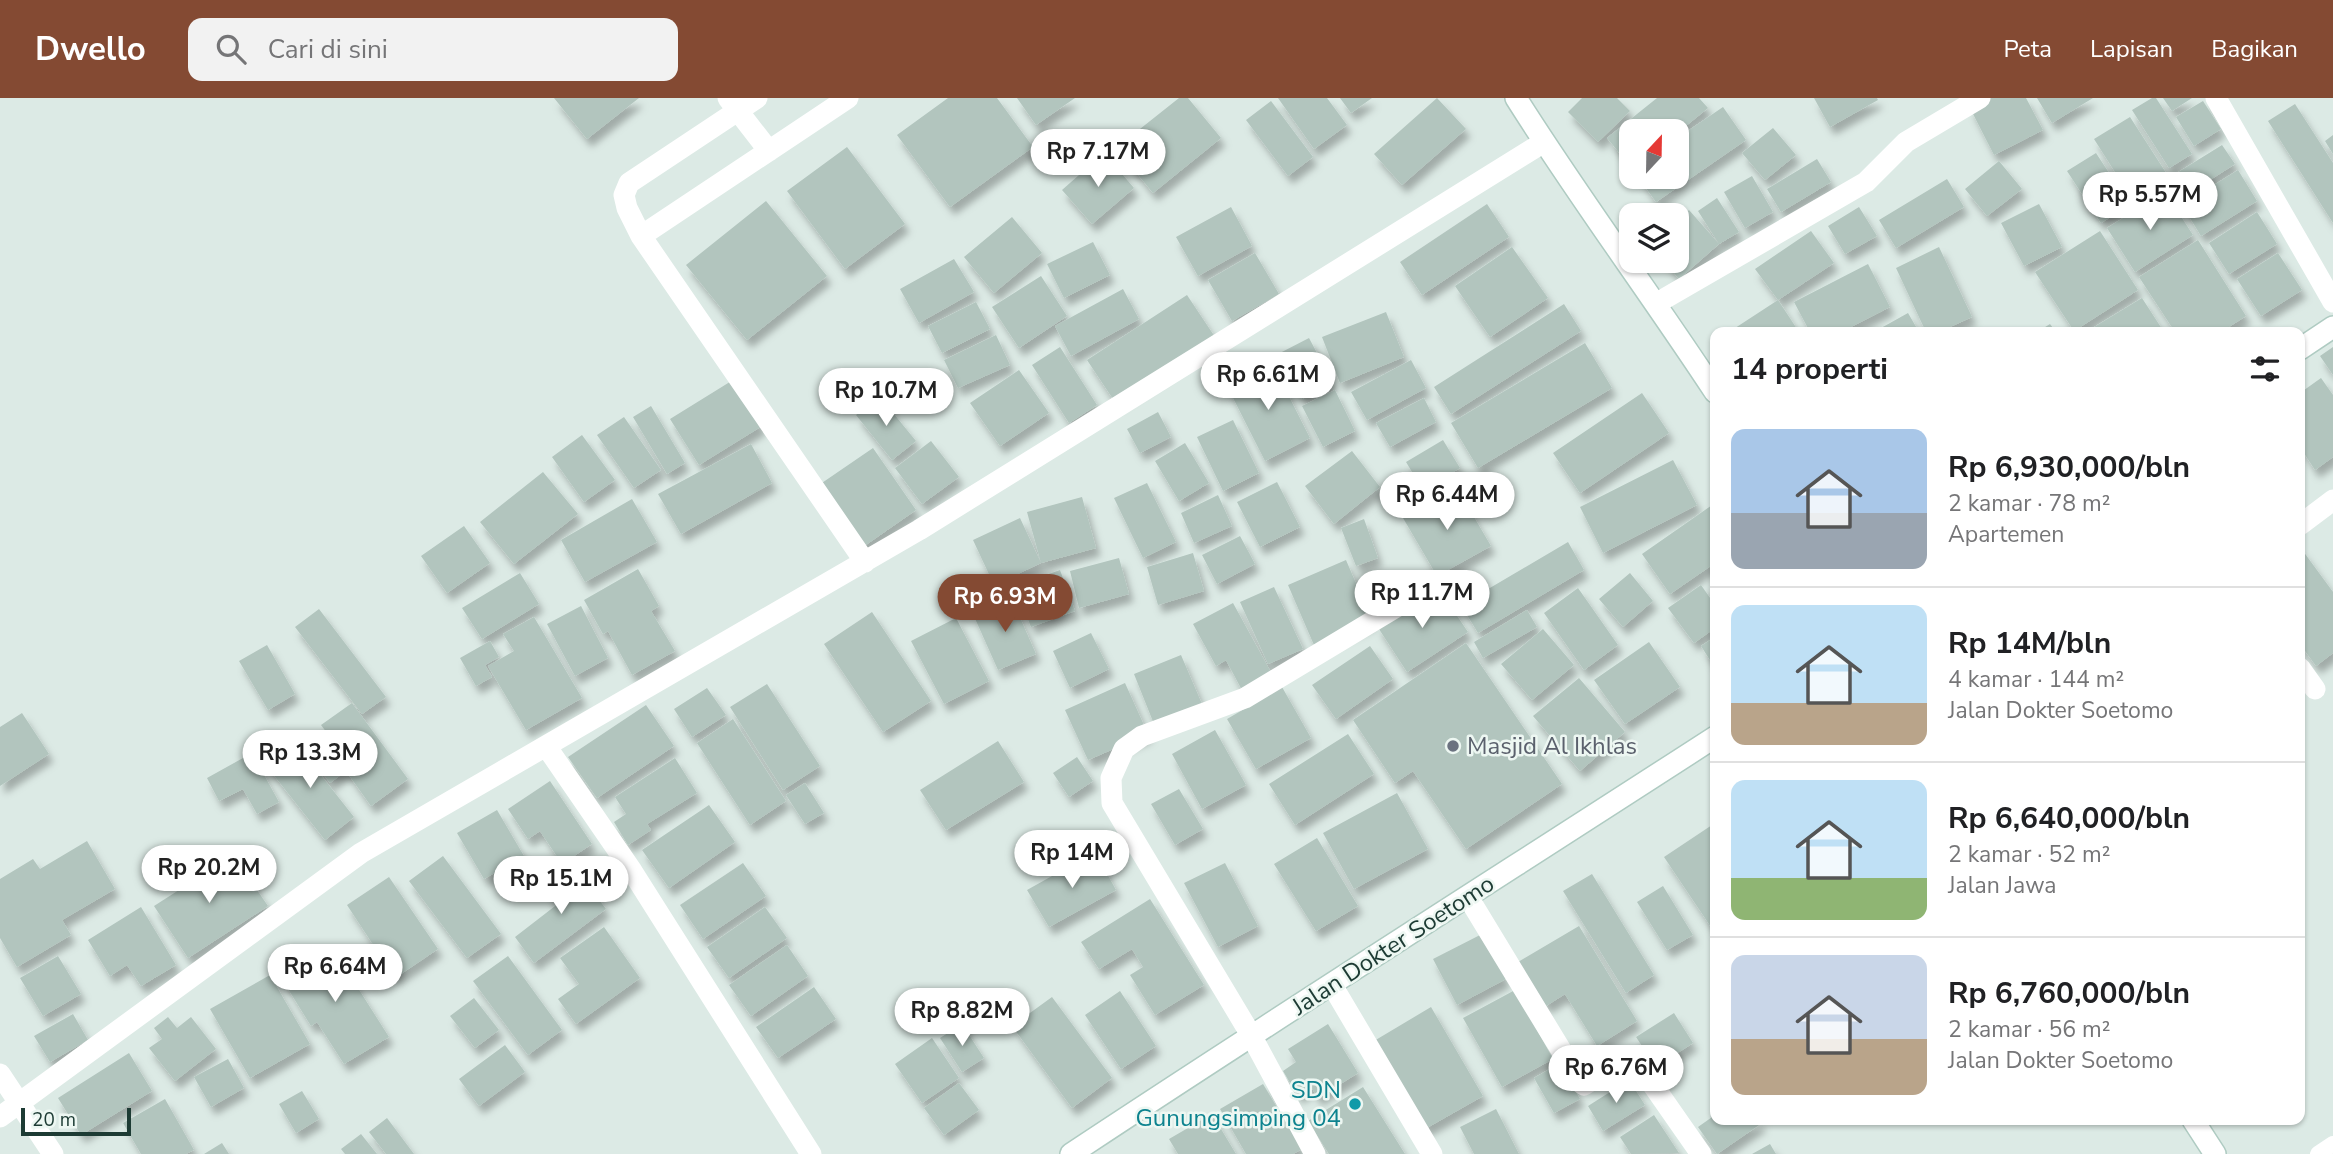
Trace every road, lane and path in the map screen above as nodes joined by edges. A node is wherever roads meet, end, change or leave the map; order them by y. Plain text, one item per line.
1 (757, 98) edge
2 (848, 98) edge
3 (1516, 98) edge
4 (1980, 98) edge
5 (2217, 98) edge
6 (734, 105) edge
7 (1544, 142) junction
8 (769, 151) junction
9 (641, 236) junction
10 (2333, 302) edge
11 (1657, 303) junction
12 (2333, 327) edge
13 (2305, 346) edge
14 (1710, 384) edge
15 (2333, 500) edge
16 (2305, 521) edge
17 (865, 562) junction
18 (1423, 591) dead end
19 (2305, 675) edge
20 (2315, 690) dead end
21 (1710, 740) edge
22 (546, 746) junction
23 (1468, 897) junction
24 (1332, 985) junction
25 (1251, 1035) junction
26 (0, 1074) edge
27 (19, 1102) junction
28 (0, 1117) edge
29 (2196, 1125) edge
30 (2333, 1144) edge
31 (53, 1154) edge
32 (811, 1154) edge
33 (1071, 1154) edge
34 (1315, 1154) edge
35 (1432, 1154) edge
36 (1701, 1154) edge
37 (2215, 1154) edge
38 (2318, 1154) edge

1 - 6 street
2 - 8 street
3 - 7 street
4 - 11 street
5 - 10 street
6 - 8 street
6 - 9 street
7 - 11 street
7 - 17 street
8 - 9 street
9 - 17 street
11 - 14 street
12 - 13 street
15 - 16 street
17 - 22 street
18 - 25 street
19 - 20 street
21 - 23 street, Jalan Dokter Soetomo
22 - 27 street
22 - 32 street
23 - 24 street, Jalan Dokter Soetomo
23 - 36 street
24 - 25 street, Jalan Dokter Soetomo
24 - 35 street
25 - 33 street, Jalan Dokter Soetomo
25 - 34 street
26 - 27 street
27 - 28 street
27 - 31 street
29 - 37 street
30 - 38 lane

